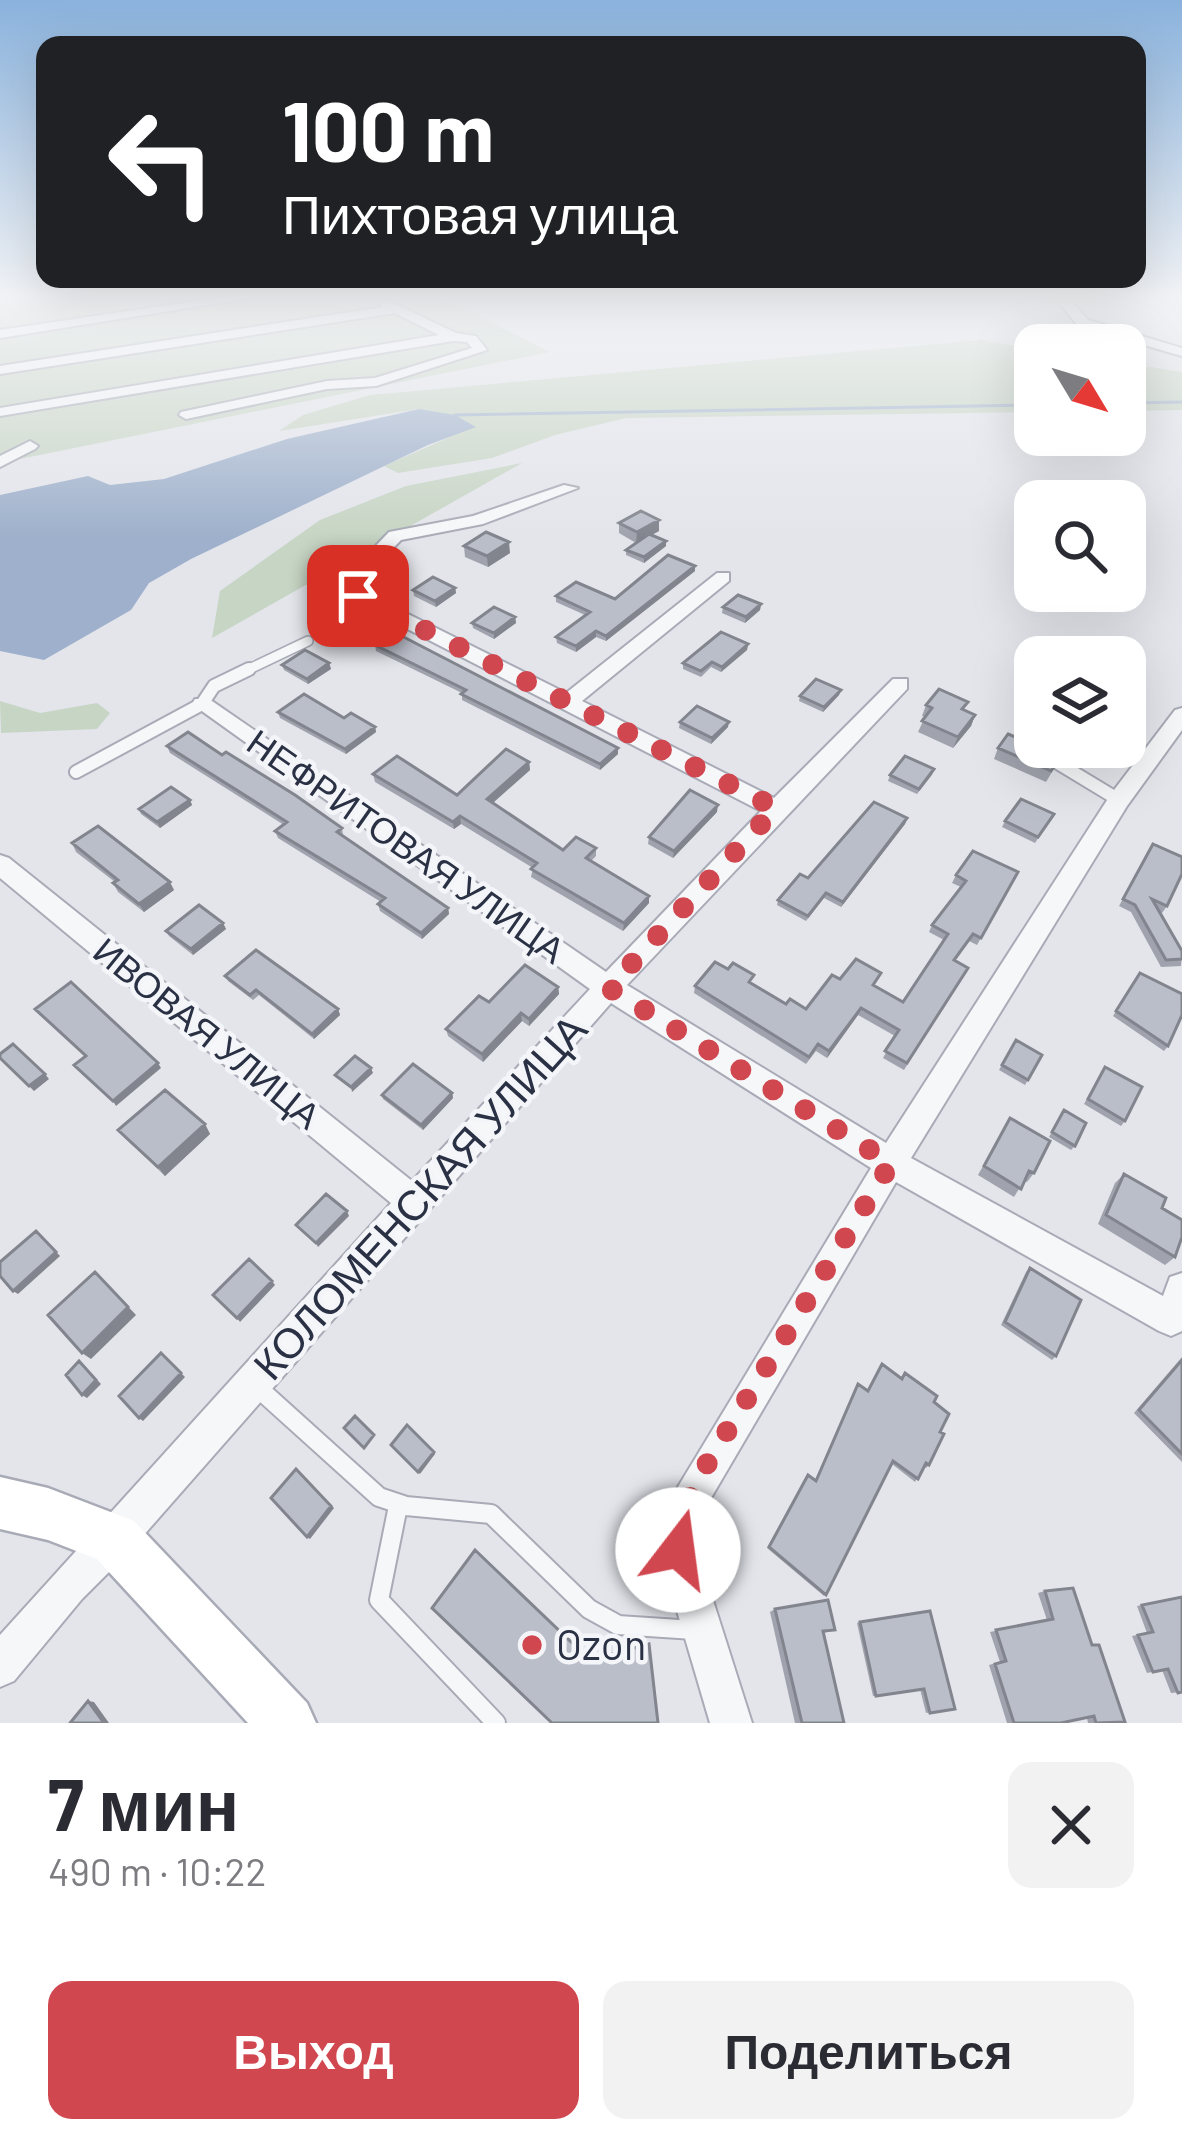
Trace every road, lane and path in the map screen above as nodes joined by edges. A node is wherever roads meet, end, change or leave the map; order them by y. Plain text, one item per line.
1 (215, 376) edge
2 (394, 376) edge
3 (0, 412) edge
4 (185, 416) dead end
5 (30, 446) dead end
6 (0, 462) edge
7 (570, 488) dead end
8 (723, 577) dead end
9 (308, 641) dead end
10 (900, 684) dead end
11 (569, 701) junction
12 (202, 704) junction
13 (1182, 716) edge
14 (1066, 768) edge
15 (76, 772) dead end
16 (1119, 800) junction
17 (776, 808) junction
18 (0, 863) edge
19 (609, 988) junction
20 (891, 1163) junction
21 (414, 1202) junction
22 (1182, 1289) edge
23 (253, 1383) junction
24 (0, 1503) edge
25 (398, 1506) junction
26 (115, 1540) junction
27 (701, 1631) junction
28 (0, 1667) edge
29 (286, 1723) edge
30 (496, 1723) edge
31 (731, 1723) edge

1 - 3 street
2 - 4 street
5 - 6 street
7 - 11 street
8 - 11 street
9 - 12 lane
10 - 17 street, КОЛОМЕНСКАЯ УЛИЦА
11 - 17 street
12 - 15 lane
12 - 19 street, НЕФРИТОВАЯ УЛИЦА
13 - 16 street
14 - 16 lane
16 - 20 street
17 - 19 street, КОЛОМЕНСКАЯ УЛИЦА
18 - 21 street, ИВОВАЯ УЛИЦА
19 - 20 street, НЕФРИТОВАЯ УЛИЦА
19 - 21 street, КОЛОМЕНСКАЯ УЛИЦА
20 - 22 street, НЕФРИТОВАЯ УЛИЦА
20 - 27 street
21 - 23 street, КОЛОМЕНСКАЯ УЛИЦА
23 - 25 lane
23 - 26 street, КОЛОМЕНСКАЯ УЛИЦА
24 - 26 street
25 - 27 lane
25 - 30 lane
26 - 28 street, КОЛОМЕНСКАЯ УЛИЦА
26 - 29 street
27 - 31 street

